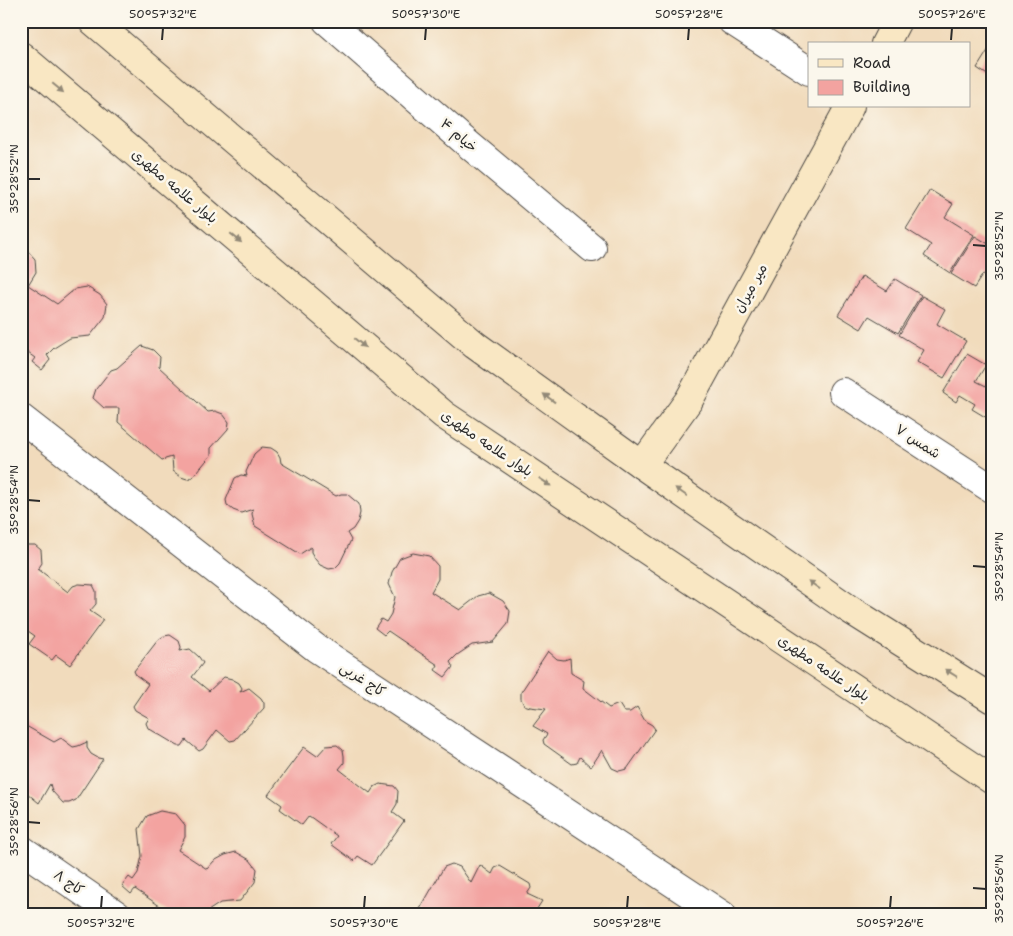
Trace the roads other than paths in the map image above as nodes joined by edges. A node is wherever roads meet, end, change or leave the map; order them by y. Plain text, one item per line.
1 (92, 21) edge
2 (327, 21) edge
3 (732, 21) edge
4 (897, 21) edge
5 (886, 42) edge
6 (21, 56) edge
7 (808, 70) edge
8 (849, 108) edge
9 (592, 248) dead end
10 (843, 392) dead end
11 (21, 418) edge
12 (642, 465) junction
13 (992, 489) edge
14 (992, 700) edge
15 (992, 780) edge
16 (21, 849) edge
17 (117, 915) edge
18 (722, 915) edge

12 -> 1 main road
2 - 9 street, خیام ۴
3 - 7 street
4 - 5 main road
6 -> 15 main road, بلوار علامه مطهری
8 - 12 main road, میر میران
10 - 13 street, شمس ۷
11 - 18 street, کاج غربی
14 -> 12 main road
16 - 17 street, کاج ۸

